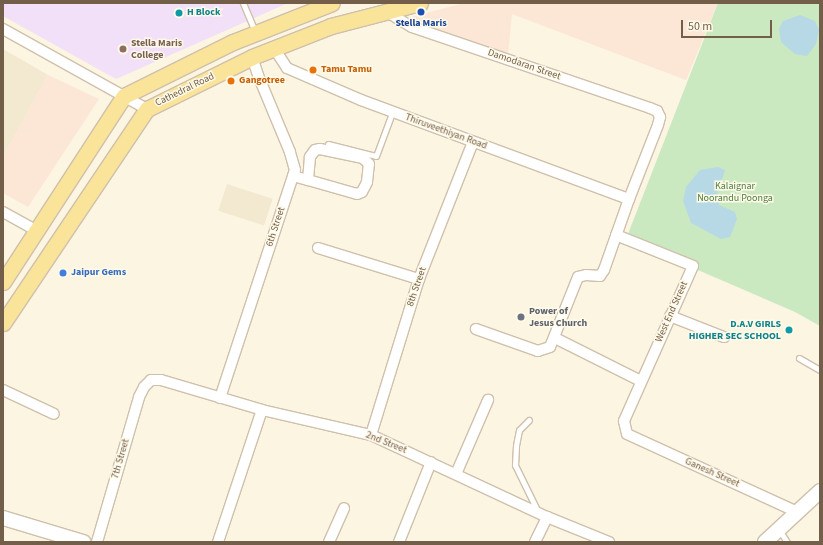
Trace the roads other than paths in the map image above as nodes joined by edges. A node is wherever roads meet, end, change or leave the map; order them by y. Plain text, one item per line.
1 (243, 3) edge
2 (332, 3) edge
3 (420, 3) edge
4 (387, 12) junction
5 (3, 29) edge
6 (256, 33) junction
7 (274, 48) junction
8 (252, 57) junction
9 (124, 96) junction
10 (147, 109) junction
11 (392, 113) junction
12 (473, 142) junction
13 (328, 144) dead end
14 (293, 176) junction
15 (308, 180) junction
16 (628, 199) junction
17 (3, 212) edge
18 (37, 231) junction
19 (616, 235) junction
20 (318, 248) dead end
21 (419, 279) junction
22 (3, 282) edge
23 (670, 316) junction
24 (3, 322) edge
25 (476, 329) dead end
26 (724, 337) dead end
27 (555, 338) junction
28 (799, 358) dead end
29 (820, 370) edge
30 (151, 380) joint
31 (641, 381) junction
32 (3, 390) edge
33 (220, 398) junction
34 (488, 400) dead end
35 (262, 410) junction
36 (54, 414) dead end
37 (529, 420) dead end
38 (627, 434) joint
39 (371, 436) junction
40 (431, 462) junction
41 (456, 474) junction
42 (820, 491) edge
43 (344, 508) dead end
44 (797, 512) junction
45 (543, 515) junction
46 (3, 518) edge
47 (779, 528) junction
48 (83, 542) edge
49 (97, 542) edge
50 (218, 542) edge
51 (329, 542) edge
52 (399, 542) edge
53 (535, 542) edge
54 (609, 542) edge
55 (765, 542) edge
56 (787, 542) edge

1 - 6 lane
2 - 6 main road
3 - 4 main road, Cathedral Road
4 - 7 main road, Cathedral Road
4 - 16 street, Damodaran Street
5 - 9 street
6 - 9 main road
7 - 8 main road, Cathedral Road
7 - 11 street, Thiruveethiyan Road
8 - 10 main road, Cathedral Road
8 - 14 street, 6th Street
9 - 10 street
9 - 18 main road
10 - 24 main road, Cathedral Road
11 - 12 street, Thiruveethiyan Road
11 - 13 lane
12 - 16 street, Thiruveethiyan Road
12 - 21 street, 8th Street
14 - 15 street
14 - 33 street, 6th Street
15 - 15 street
16 - 19 street
17 - 18 street
18 - 22 main road
19 - 23 street, West End Street
19 - 27 street
20 - 21 street
21 - 39 street, 8th Street
23 - 26 street
23 - 31 street, West End Street
25 - 27 street
27 - 31 street
28 - 29 lane
30 - 33 street, 2nd Street
30 - 49 street, 7th Street
31 - 38 street, West End Street
32 - 36 street
33 - 35 street, 2nd Street
34 - 41 street
35 - 39 street, 2nd Street
35 - 50 street
37 - 45 lane
38 - 44 street, Ganesh Street
39 - 40 street, 2nd Street
40 - 41 street, 2nd Street
40 - 52 street
41 - 45 street, 2nd Street
42 - 44 street
43 - 51 street
44 - 47 street
45 - 53 street
45 - 54 street, 2nd Street
46 - 48 street
47 - 55 street
47 - 56 lane

